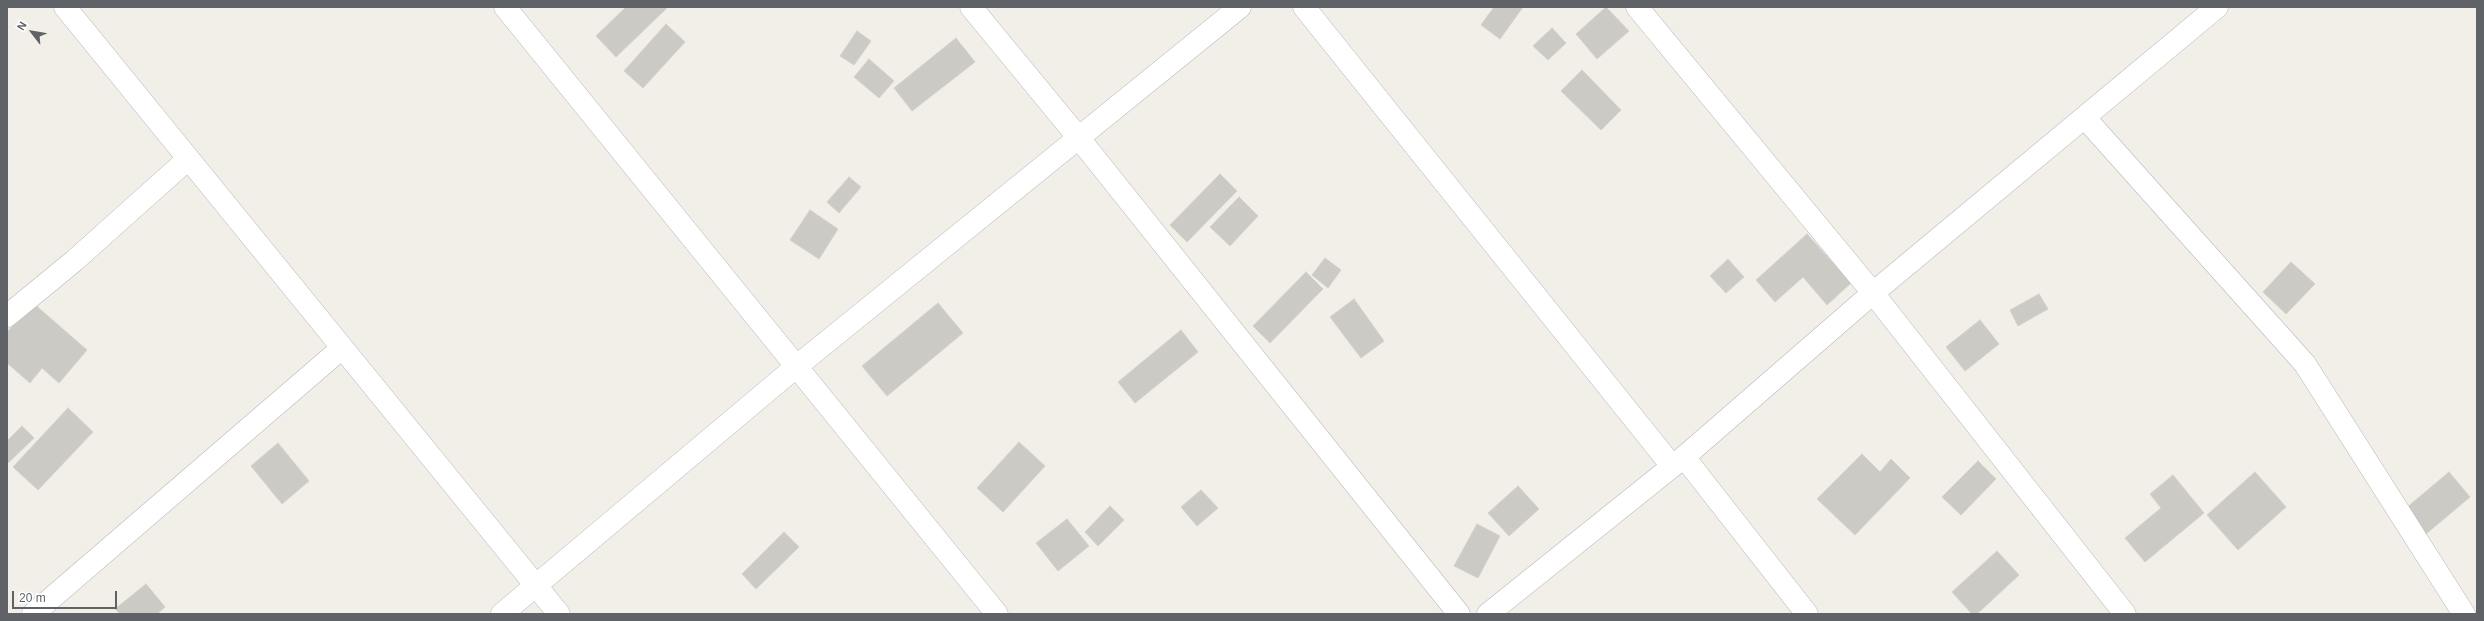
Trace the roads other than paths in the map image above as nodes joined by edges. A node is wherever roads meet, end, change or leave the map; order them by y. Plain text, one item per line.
1 (65, 7) edge
2 (505, 7) edge
3 (971, 7) edge
4 (1240, 7) edge
5 (1304, 7) edge
6 (1637, 7) edge
7 (2217, 7) edge
8 (2084, 118) junction
9 (1078, 137) junction
10 (188, 159) junction
11 (1873, 293) junction
12 (7, 316) edge
13 (342, 348) junction
14 (797, 366) junction
15 (1678, 461) junction
16 (536, 586) junction
17 (33, 614) edge
18 (502, 614) edge
19 (559, 614) edge
20 (997, 614) edge
21 (1459, 614) edge
22 (1488, 614) edge
23 (1807, 614) edge
24 (2125, 614) edge
25 (2464, 614) edge

1 - 10 street
2 - 14 street
3 - 9 street
4 - 9 street
5 - 15 street
6 - 11 street
7 - 8 street
8 - 11 street
8 - 25 street
9 - 14 street
9 - 21 street
10 - 12 street
10 - 13 street
11 - 15 street
11 - 24 street
13 - 16 street
13 - 17 street
14 - 16 street
14 - 20 street
15 - 22 street
15 - 23 street
16 - 18 street
16 - 19 street

